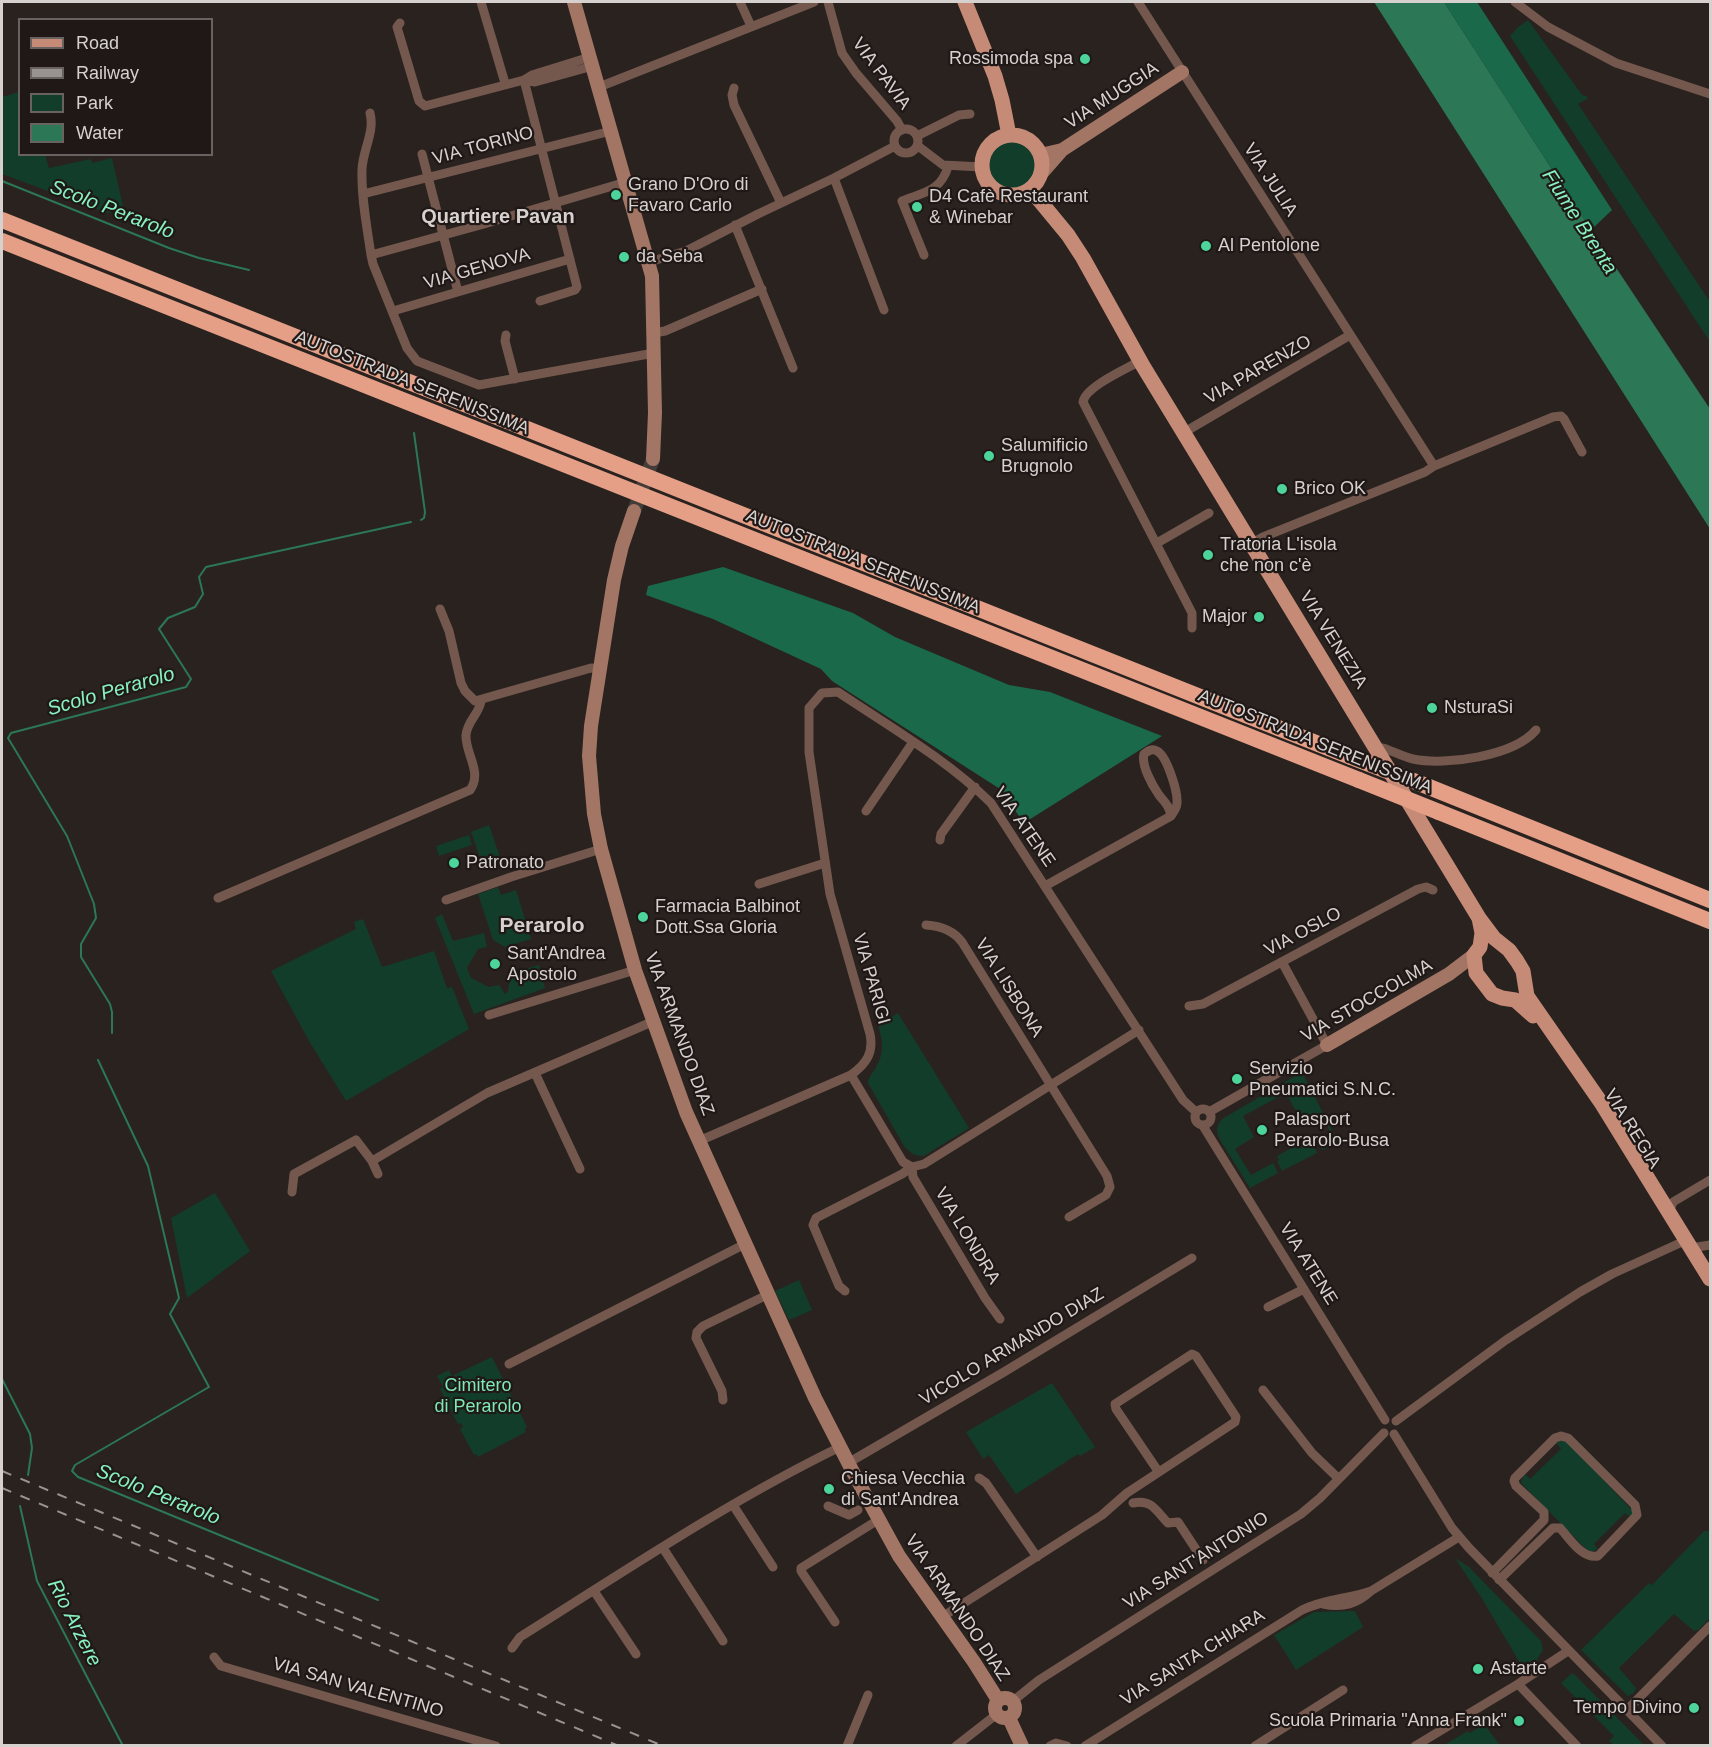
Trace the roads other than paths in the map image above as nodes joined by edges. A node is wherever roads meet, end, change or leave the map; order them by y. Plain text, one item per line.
1 (481, 2) edge
2 (574, 2) edge
3 (740, 2) edge
4 (814, 2) edge
5 (828, 2) edge
6 (968, 2) edge
7 (1138, 2) edge
8 (1515, 2) edge
9 (400, 23) dead end
10 (751, 26) junction
11 (592, 62) junction
12 (1182, 72) junction
13 (524, 80) junction
14 (505, 83) junction
15 (599, 87) junction
16 (734, 88) dead end
17 (1710, 94) edge
18 (370, 113) dead end
19 (970, 114) dead end
20 (902, 130) junction
21 (611, 131) junction
22 (1009, 135) junction
23 (917, 136) junction
24 (895, 146) junction
25 (918, 146) junction
26 (542, 148) junction
27 (1062, 150) junction
28 (1039, 152) junction
29 (422, 154) dead end
30 (948, 167) junction
31 (982, 167) junction
32 (1041, 174) junction
33 (428, 178) junction
34 (834, 178) junction
35 (626, 182) junction
36 (1030, 189) junction
37 (363, 194) junction
38 (556, 202) junction
39 (782, 203) junction
40 (2, 220) edge
41 (735, 225) junction
42 (442, 235) junction
43 (2, 241) edge
44 (371, 255) junction
45 (924, 255) dead end
46 (570, 259) junction
47 (649, 262) junction
48 (762, 289) junction
49 (458, 292) junction
50 (540, 301) dead end
51 (884, 310) dead end
52 (393, 311) junction
53 (654, 333) junction
54 (506, 335) dead end
55 (1350, 335) junction
56 (654, 353) junction
57 (1140, 361) junction
58 (793, 368) dead end
59 (515, 379) junction
60 (1183, 433) junction
61 (1582, 452) dead end
62 (653, 459) tunnel mouth
63 (1434, 466) junction
64 (634, 511) tunnel mouth
65 (1209, 513) dead end
66 (1157, 543) junction
67 (1251, 544) junction
68 (440, 609) dead end
69 (1192, 627) dead end
70 (600, 669) junction
71 (819, 695) joint
72 (481, 700) junction
73 (1536, 730) dead end
74 (913, 742) junction
75 (1379, 751) junction
76 (975, 787) junction
77 (866, 811) dead end
78 (1171, 816) junction
79 (940, 840) dead end
80 (1437, 845) joint
81 (601, 849) junction
82 (825, 864) junction
83 (759, 884) dead end
84 (1045, 886) junction
85 (1433, 890) dead end
86 (218, 898) dead end
87 (446, 900) dead end
88 (1710, 900) edge
89 (1479, 918) junction
90 (1710, 921) edge
91 (926, 926) dead end
92 (1503, 945) junction
93 (1477, 951) junction
94 (1282, 962) junction
95 (635, 970) junction
96 (1449, 974) junction
97 (1480, 980) junction
98 (1524, 982) junction
99 (1508, 998) junction
100 (1189, 1006) dead end
101 (489, 1015) dead end
102 (654, 1021) junction
103 (1139, 1030) junction
104 (1327, 1045) junction
105 (535, 1073) junction
106 (851, 1075) junction
107 (1051, 1086) junction
108 (1196, 1112) junction
109 (1209, 1112) junction
110 (1203, 1126) junction
111 (699, 1141) junction
112 (372, 1161) junction
113 (912, 1167) junction
114 (580, 1169) dead end
115 (378, 1174) dead end
116 (1710, 1180) edge
117 (292, 1192) dead end
118 (1669, 1212) junction
119 (1069, 1217) dead end
120 (745, 1244) junction
121 (1686, 1245) junction
122 (1710, 1245) edge
123 (1192, 1258) dead end
124 (1710, 1279) edge
125 (1304, 1289) junction
126 (845, 1291) dead end
127 (1710, 1292) edge
128 (769, 1294) junction
129 (1268, 1307) dead end
130 (1000, 1318) dead end
131 (509, 1364) dead end
132 (1263, 1390) dead end
133 (723, 1400) dead end
134 (1385, 1420) junction
135 (1396, 1421) junction
136 (1383, 1433) junction
137 (1394, 1434) junction
138 (840, 1447) junction
139 (848, 1463) junction
140 (1158, 1471) junction
141 (979, 1478) dead end
142 (1339, 1479) junction
143 (1133, 1503) dead end
144 (733, 1505) junction
145 (828, 1506) dead end
146 (878, 1520) junction
147 (857, 1528) dead end
148 (1459, 1537) junction
149 (663, 1548) junction
150 (1037, 1557) junction
151 (1203, 1560) dead end
152 (773, 1567) dead end
153 (1492, 1573) junction
154 (1499, 1580) junction
155 (594, 1591) junction
156 (942, 1617) junction
157 (835, 1622) dead end
158 (1710, 1626) edge
159 (723, 1641) dead end
160 (512, 1648) dead end
161 (1568, 1651) junction
162 (636, 1654) dead end
163 (214, 1657) dead end
164 (1518, 1684) junction
165 (1343, 1690) dead end
166 (868, 1695) dead end
167 (1013, 1701) joint
168 (1627, 1710) junction
169 (1001, 1711) junction
170 (496, 1746) edge
171 (847, 1746) edge
172 (956, 1746) edge
173 (1022, 1746) edge
174 (1050, 1746) edge
175 (1067, 1746) edge
176 (1085, 1746) edge
177 (1255, 1746) edge
178 (1415, 1746) edge
179 (1577, 1746) edge
180 (1662, 1746) edge

1 - 14 street
2 - 11 street
3 - 10 street
4 - 10 street
5 - 20 street, VIA PAVIA
6 - 22 main road
7 - 12 street, VIA JULIA
8 - 17 street
9 - 14 street
10 - 15 street
11 - 13 street
11 - 15 street
12 - 27 street, VIA MUGGIA
12 - 55 street, VIA JULIA
13 - 14 street
13 - 26 street
15 - 21 street
16 - 39 street
18 - 37 street
19 - 23 street
20 - 23 street
20 - 24 street
21 - 26 street, VIA TORINO
21 - 35 street
22 - 28 main road
22 - 31 main road
23 - 25 street
24 - 25 street
24 - 34 street
25 - 30 street
26 - 33 street, VIA TORINO
26 - 38 street
27 - 28 street, VIA MUGGIA
27 - 32 street, VIA MUGGIA
28 - 32 main road
29 - 33 street
30 - 31 street
30 - 45 street
31 - 36 main road
32 - 36 main road
33 - 37 street, VIA TORINO
33 - 42 street
34 - 39 street
34 - 51 street
35 - 38 street
35 - 47 street
36 - 57 main road, VIA VENEZIA
37 - 44 street
38 - 42 street
38 - 46 street
39 - 41 street
40 - 88 highway, AUTOSTRADA SERENISSIMA, bridge
41 - 47 street
41 - 48 street
42 - 44 street
42 - 49 street
43 - 90 highway, AUTOSTRADA SERENISSIMA, bridge
44 - 52 street
46 - 49 street, VIA GENOVA
46 - 50 street
47 - 53 street
48 - 53 street
48 - 58 street
49 - 52 street, VIA GENOVA
52 - 59 street
53 - 56 street
54 - 59 street
55 - 60 street, VIA PARENZO
55 - 63 street, VIA JULIA
56 - 59 street
56 - 62 street
57 - 60 main road, VIA VENEZIA
57 - 66 street
60 - 67 main road, VIA VENEZIA
61 - 63 street
63 - 67 street
64 - 70 street, VIA ARMANDO DIAZ
65 - 66 street
66 - 69 street
67 - 75 main road, VIA VENEZIA
68 - 72 street
70 - 72 street
70 - 81 street, VIA ARMANDO DIAZ
71 - 74 street, VIA ATENE
71 - 82 street, VIA PARIGI
72 - 86 street
73 - 75 street
74 - 76 street, VIA ATENE
74 - 77 street
75 - 80 main road, VIA VENEZIA
76 - 79 street, VIA ATENE
76 - 84 street, VIA ATENE
78 - 78 street
78 - 84 street, VIA ATENE
80 - 89 main road, VIA REGIA
81 - 87 street
81 - 95 street, VIA ARMANDO DIAZ
82 - 83 street
82 - 106 street, VIA PARIGI
84 - 103 street, VIA ATENE
85 - 94 street, VIA OSLO
89 - 92 main road, VIA REGIA
89 - 93 main road, VIA REGIA
91 - 107 street, VIA LISBONA
92 - 93 main road
92 - 98 main road, VIA REGIA
93 - 96 street, VIA STOCCOLMA
93 - 97 main road, VIA REGIA
94 - 100 street, VIA OSLO
94 - 104 street
95 - 101 street
95 - 102 street, VIA ARMANDO DIAZ
96 - 97 street, VIA STOCCOLMA
96 - 104 street, VIA STOCCOLMA
97 - 99 main road, VIA REGIA
98 - 99 main road
98 - 118 main road, VIA REGIA
99 - 121 main road, VIA REGIA
102 - 105 street
102 - 111 street, VIA ARMANDO DIAZ
103 - 107 street
103 - 108 street, VIA ATENE
104 - 109 street, VIA STOCCOLMA
105 - 112 street
105 - 114 street
106 - 111 street, VIA PARIGI
106 - 113 street, VIA LONDRA
107 - 113 street
107 - 119 street, VIA LISBONA
108 - 109 street
108 - 110 street, VIA ATENE
109 - 110 street
110 - 125 street, VIA ATENE
111 - 120 street, VIA ARMANDO DIAZ
112 - 115 street
112 - 117 street
113 - 126 street
113 - 130 street, VIA LONDRA
116 - 118 street
118 - 121 main road, VIA REGIA
120 - 128 street, VIA ARMANDO DIAZ
120 - 131 street
121 - 122 street
121 - 124 main road, VIA REGIA
121 - 127 main road, VIA REGIA
121 - 135 street
123 - 139 street, VICOLO ARMANDO DIAZ
125 - 129 street
125 - 134 street, VIA ATENE
128 - 133 street
128 - 138 street, VIA ARMANDO DIAZ
132 - 142 street
134 - 135 street
134 - 136 street
135 - 137 street
136 - 137 street
136 - 142 street, VIA SANT'ANTONIO
137 - 148 street
138 - 139 street, VIA ARMANDO DIAZ
138 - 144 street
139 - 146 street, VIA ARMANDO DIAZ
140 - 140 street
140 - 150 street
141 - 150 street
142 - 167 street, VIA SANT'ANTONIO
143 - 151 street
144 - 149 street
144 - 152 street
145 - 147 street
146 - 156 street, VIA ARMANDO DIAZ
146 - 157 street
148 - 153 street
148 - 176 street, VIA SANTA CHIARA
149 - 155 street
149 - 159 street
150 - 156 street
153 - 154 street
153 - 154 street
154 - 161 street
155 - 160 street
155 - 162 street
156 - 169 street, VIA ARMANDO DIAZ
158 - 168 street
161 - 164 street
161 - 168 street
163 - 170 street, VIA SAN VALENTINO
164 - 178 street
164 - 179 street
165 - 177 street
166 - 171 street
167 - 169 street, VIA ARMANDO DIAZ
168 - 180 street
169 - 172 street
169 - 173 street, VIA ARMANDO DIAZ
174 - 175 street

